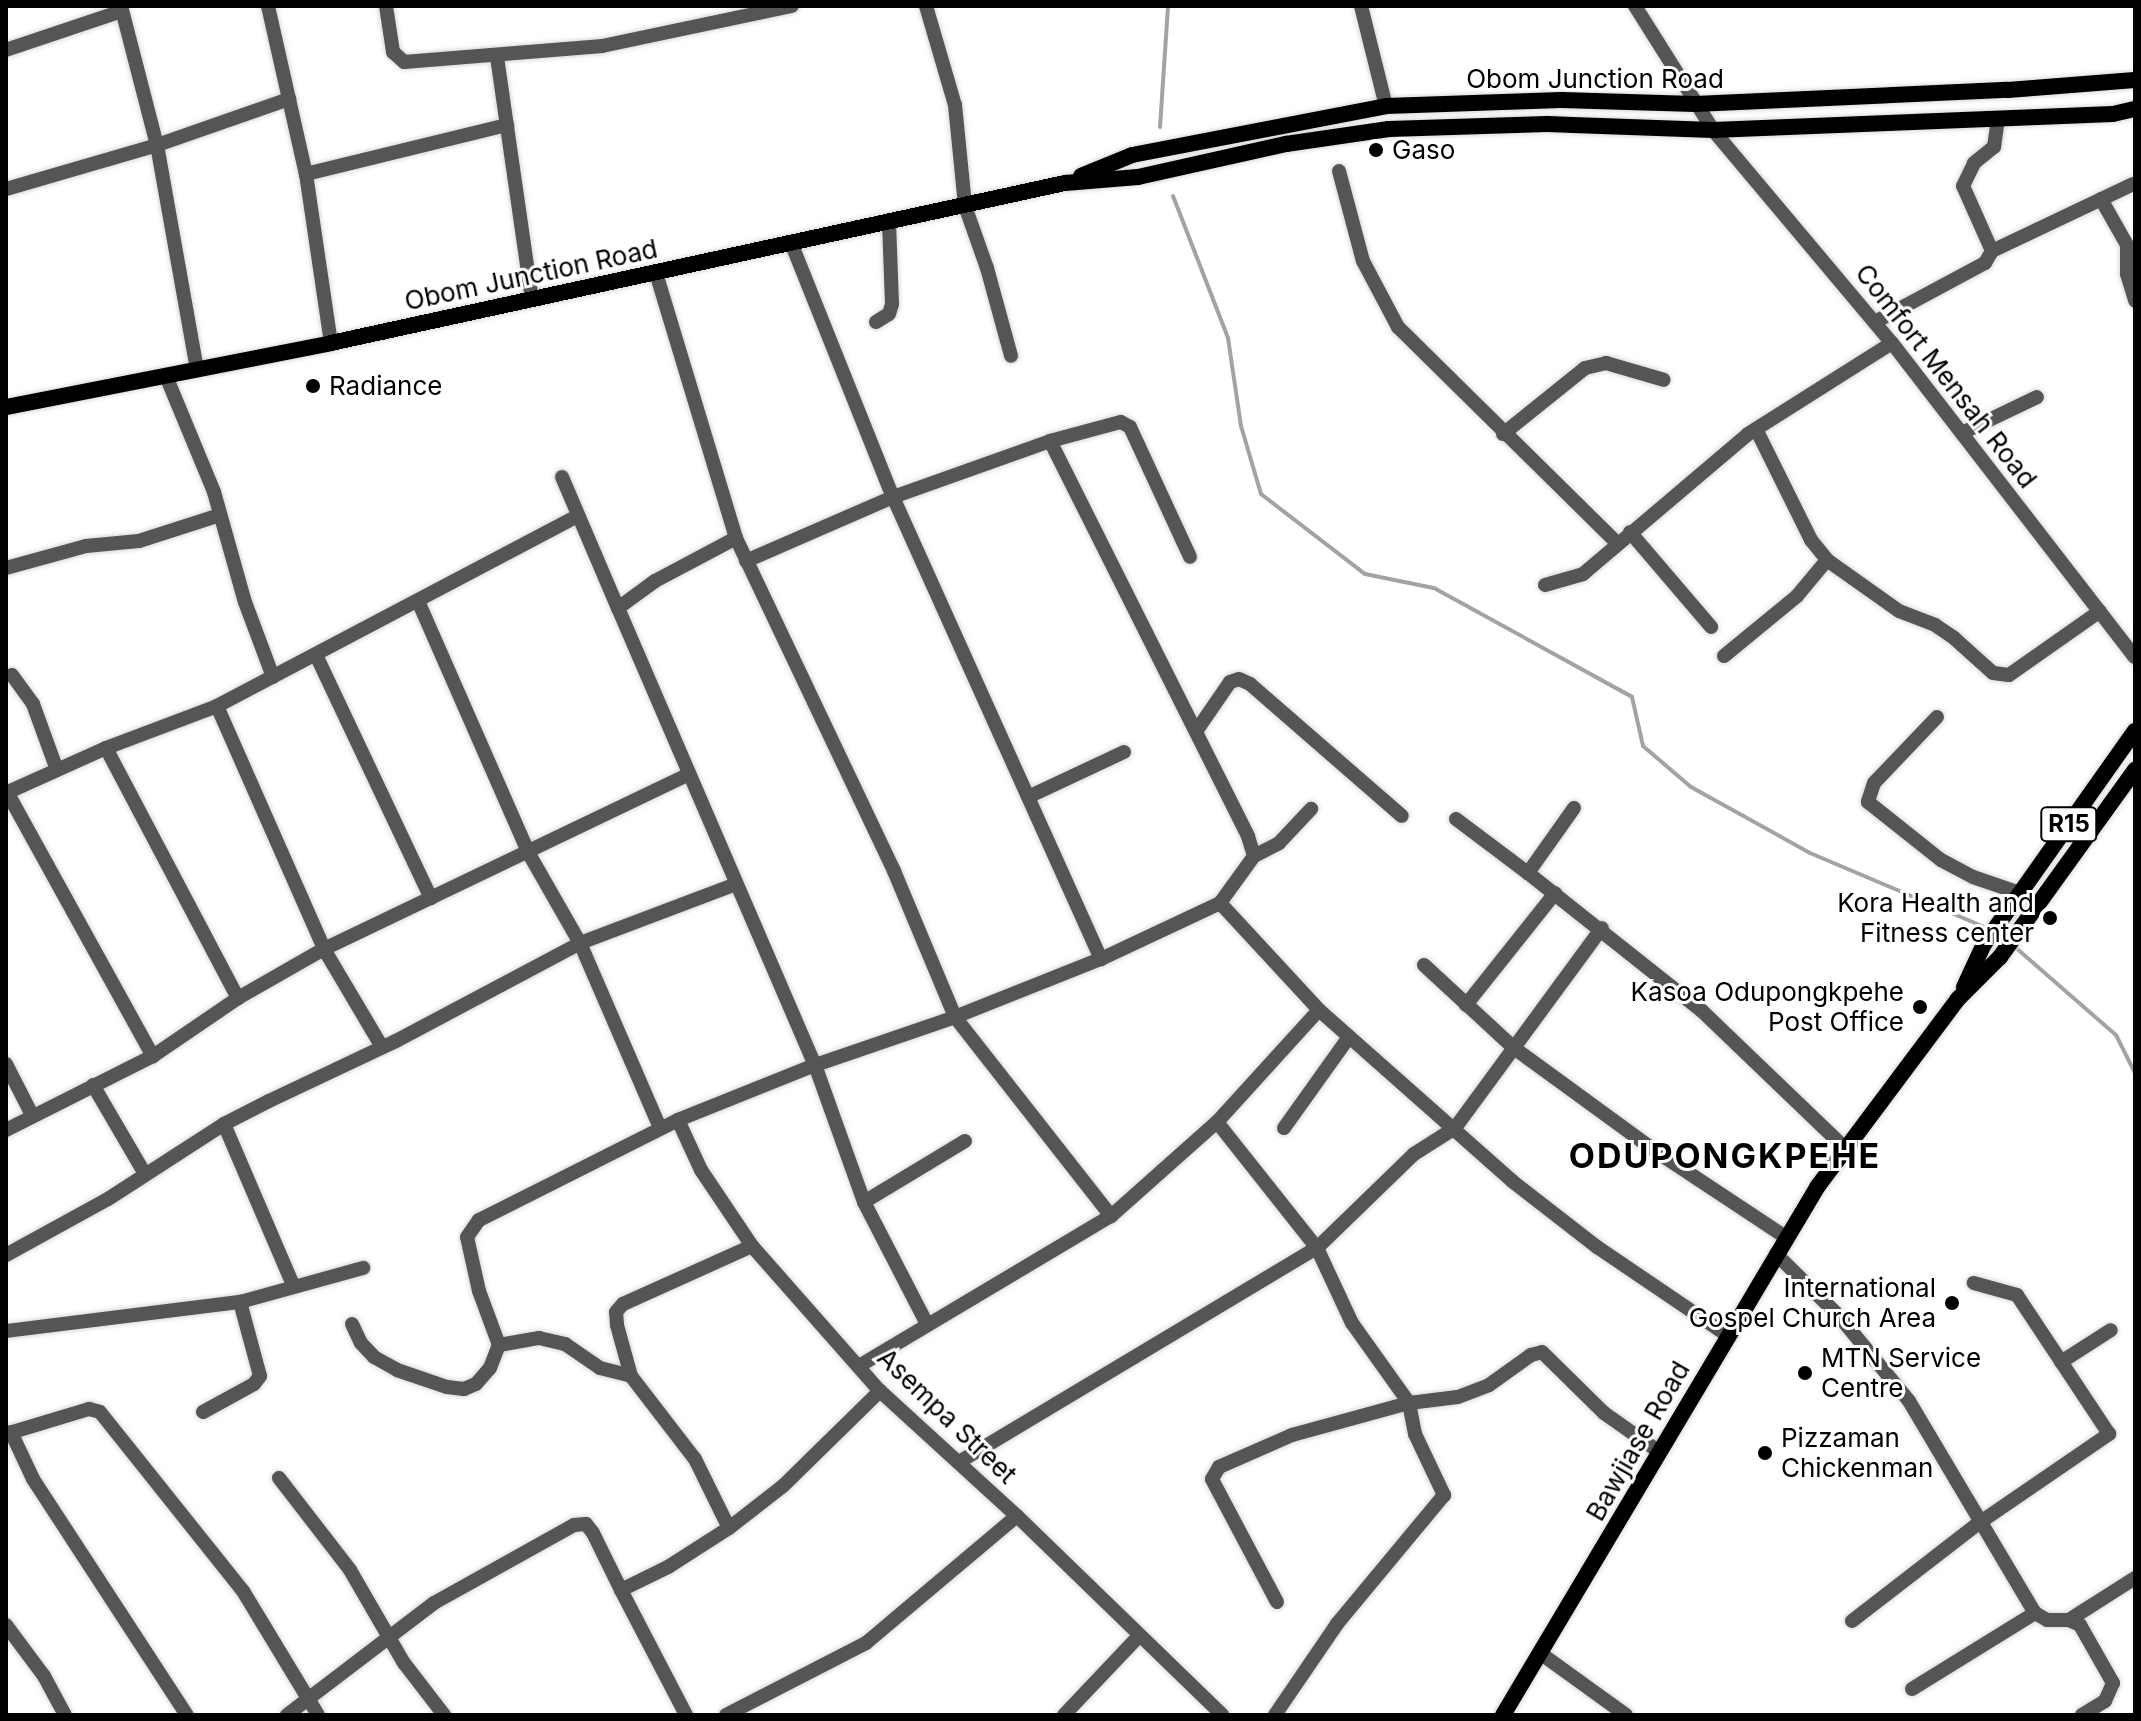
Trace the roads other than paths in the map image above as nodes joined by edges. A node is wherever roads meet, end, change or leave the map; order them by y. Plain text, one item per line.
1 (268, 6) edge
2 (386, 6) edge
3 (792, 6) edge
4 (926, 6) edge
5 (1361, 6) edge
6 (1635, 6) edge
7 (122, 8) edge
8 (6, 50) edge
9 (497, 57) junction
10 (2135, 80) edge
11 (289, 99) junction
12 (1695, 104) junction
13 (1386, 106) junction
14 (2135, 109) edge
15 (1998, 119) junction
16 (507, 125) junction
17 (1713, 130) junction
18 (157, 145) junction
19 (1339, 171) dead end
20 (306, 174) junction
21 (1065, 183) junction
22 (2133, 184) dead end
23 (6, 189) edge
24 (2101, 199) junction
25 (965, 206) junction
26 (889, 224) junction
27 (792, 245) junction
28 (1992, 251) junction
29 (656, 273) junction
30 (532, 299) junction
31 (2135, 301) edge
32 (876, 322) dead end
33 (1875, 322) junction
34 (331, 343) junction
35 (1892, 343) junction
36 (1011, 356) dead end
37 (197, 369) junction
38 (166, 376) junction
39 (1664, 380) dead end
40 (2037, 397) dead end
41 (6, 407) edge
42 (1756, 429) junction
43 (1962, 433) junction
44 (1503, 434) junction
45 (1050, 441) junction
46 (562, 477) dead end
47 (893, 497) junction
48 (220, 515) junction
49 (578, 516) junction
50 (1630, 532) junction
51 (736, 538) junction
52 (1617, 543) junction
53 (1190, 557) dead end
54 (1827, 560) junction
55 (746, 561) junction
56 (6, 568) edge
57 (1545, 585) dead end
58 (418, 601) junction
59 (618, 608) junction
60 (2100, 611) junction
61 (1711, 627) dead end
62 (316, 655) junction
63 (1724, 656) dead end
64 (2135, 657) edge
65 (12, 675) dead end
66 (273, 677) junction
67 (217, 706) junction
68 (1937, 717) dead end
69 (1197, 730) junction
70 (2135, 731) edge
71 (106, 748) junction
72 (1124, 752) dead end
73 (57, 770) junction
74 (2135, 770) edge
75 (689, 774) junction
76 (6, 793) edge
77 (1028, 797) junction
78 (1574, 808) dead end
79 (1311, 809) dead end
80 (1402, 816) dead end
81 (1456, 819) dead end
82 (528, 852) junction
83 (1254, 856) junction
84 (1528, 873) junction
85 (736, 884) junction
86 (1555, 893) junction
87 (2020, 893) junction
88 (431, 898) junction
89 (1220, 903) junction
90 (1602, 928) junction
91 (580, 943) junction
92 (324, 949) junction
93 (1101, 959) junction
94 (1424, 965) dead end
95 (238, 998) junction
96 (1958, 999) junction
97 (1466, 1005) junction
98 (1319, 1010) junction
99 (955, 1017) junction
100 (1349, 1037) junction
101 (382, 1047) junction
102 (1514, 1048) junction
103 (153, 1056) junction
104 (6, 1064) edge
105 (815, 1065) junction
106 (93, 1085) junction
107 (32, 1115) junction
108 (678, 1120) junction
109 (1217, 1122) junction
110 (224, 1124) junction
111 (660, 1128) junction
112 (1284, 1128) dead end
113 (1455, 1128) junction
114 (6, 1130) edge
115 (965, 1141) dead end
116 (1848, 1151) junction
117 (145, 1174) junction
118 (864, 1202) junction
119 (1111, 1216) junction
120 (1787, 1238) junction
121 (752, 1246) junction
122 (1317, 1248) junction
123 (1776, 1254) junction
124 (6, 1255) edge
125 (363, 1268) dead end
126 (1974, 1283) dead end
127 (293, 1285) junction
128 (240, 1302) junction
129 (352, 1324) dead end
130 (927, 1324) junction
131 (2111, 1330) dead end
132 (6, 1331) edge
133 (1727, 1335) junction
134 (499, 1345) junction
135 (2061, 1362) junction
136 (859, 1366) junction
137 (631, 1376) junction
138 (880, 1391) junction
139 (1409, 1403) junction
140 (203, 1412) dead end
141 (8, 1433) edge
142 (1658, 1451) junction
143 (959, 1462) junction
144 (279, 1478) dead end
145 (1017, 1516) junction
146 (1979, 1523) junction
147 (729, 1528) junction
148 (2135, 1578) edge
149 (621, 1590) junction
150 (1277, 1602) dead end
151 (2035, 1613) junction
152 (2069, 1620) junction
153 (1852, 1621) dead end
154 (6, 1625) edge
155 (1139, 1636) junction
156 (391, 1638) junction
157 (1540, 1653) junction
158 (1912, 1689) dead end
159 (308, 1700) junction
160 (65, 1715) edge
161 (187, 1715) edge
162 (287, 1715) edge
163 (318, 1715) edge
164 (444, 1715) edge
165 (686, 1715) edge
166 (726, 1715) edge
167 (1064, 1715) edge
168 (1222, 1715) edge
169 (1275, 1715) edge
170 (1503, 1715) edge
171 (1626, 1715) edge
172 (2082, 1715) edge

1 - 11 street
2 - 9 street
3 - 9 street
4 - 25 street
5 - 13 street
6 - 12 street, Comfort Mensah Road
7 - 8 street
7 - 18 street
9 - 16 street
10 - 12 main road, Obom Junction Road
11 - 18 street
11 - 20 street
12 - 13 main road, Obom Junction Road
12 - 17 street, Comfort Mensah Road
13 - 21 main road, Obom Junction Road
14 - 15 main road, Obom Junction Road
15 - 17 main road, Obom Junction Road
15 - 28 street
16 - 20 street
16 - 30 street
17 - 21 main road, Obom Junction Road
17 - 33 street, Comfort Mensah Road
18 - 23 street
18 - 37 street
19 - 44 street
20 - 34 street
21 - 25 main road, Obom Junction Road
22 - 24 street
24 - 28 street
24 - 31 street
25 - 26 main road, Obom Junction Road
25 - 36 street
26 - 27 main road, Obom Junction Road
26 - 32 street
27 - 29 main road, Obom Junction Road
27 - 47 street
28 - 33 street
29 - 30 main road, Obom Junction Road
29 - 51 street
30 - 34 main road, Obom Junction Road
33 - 35 street, Comfort Mensah Road
34 - 37 main road, Obom Junction Road
35 - 42 street
35 - 43 street, Comfort Mensah Road
37 - 38 main road, Obom Junction Road
38 - 41 main road, Obom Junction Road
38 - 48 street
39 - 44 street
40 - 43 street
42 - 50 street
42 - 54 street
43 - 60 street, Comfort Mensah Road
44 - 52 street
45 - 47 street
45 - 53 street
45 - 69 street
46 - 49 street
47 - 55 street
47 - 77 street
48 - 56 street
48 - 66 street
49 - 58 street
49 - 59 street
50 - 52 street
50 - 61 street
51 - 55 street
51 - 59 street
52 - 57 street
54 - 60 street
54 - 63 street
55 - 99 street
58 - 62 street
58 - 82 street
59 - 75 street
60 - 64 street, Comfort Mensah Road
62 - 66 street
62 - 88 street
65 - 73 street
66 - 67 street
67 - 71 street
67 - 92 street
68 - 87 street
69 - 80 street
69 - 83 street
70 - 87 main road, Bawjiase Road / R15
71 - 73 street
71 - 95 street
72 - 77 street
73 - 76 street
74 - 96 main road, Bawjiase Road / R15
75 - 82 street
75 - 85 street
76 - 103 street
77 - 93 street
78 - 84 street
79 - 83 street
81 - 84 street
82 - 88 street
82 - 91 street
83 - 89 street
84 - 86 street
85 - 91 street
85 - 105 street
86 - 90 street
86 - 97 street
87 - 96 main road, Bawjiase Road / R15
88 - 92 street
89 - 93 street
89 - 98 street
90 - 102 street
90 - 116 street
91 - 101 street
91 - 111 street
92 - 95 street
92 - 101 street
93 - 99 street
94 - 97 street
95 - 103 street
96 - 116 main road, Bawjiase Road / R15
97 - 102 street
98 - 100 street
98 - 109 street
99 - 105 street
99 - 119 street
100 - 112 street
100 - 113 street
101 - 110 street
102 - 113 street
102 - 120 street
103 - 106 street
104 - 107 street
105 - 108 street
105 - 118 street
106 - 107 street
106 - 117 street
107 - 114 street
108 - 111 street
108 - 121 street, Asempa Street
109 - 119 street
109 - 122 street
110 - 117 street
110 - 127 street
111 - 134 street
113 - 122 street
113 - 133 street
115 - 118 street
116 - 120 main road, Bawjiase Road / R15
117 - 124 street
118 - 130 street
119 - 130 street
120 - 123 main road, Bawjiase Road / R15
121 - 136 street, Asempa Street
121 - 137 street
122 - 139 street
122 - 143 street
123 - 133 main road, Bawjiase Road / R15
123 - 146 street
125 - 127 street
126 - 135 street
127 - 128 street
128 - 132 street
128 - 140 street
129 - 134 street
130 - 136 street
131 - 135 street
133 - 142 main road, Bawjiase Road / R15
134 - 137 street
135 - 146 street
136 - 138 street, Asempa Street
137 - 147 street
138 - 143 street, Asempa Street
138 - 147 street
139 - 142 street
139 - 150 street
139 - 169 street
141 - 159 street
141 - 161 street
142 - 157 main road, Bawjiase Road / R15
143 - 145 street, Asempa Street
144 - 156 street
145 - 155 street, Asempa Street
145 - 166 street
146 - 151 street
146 - 153 street
147 - 149 street
148 - 152 street
149 - 156 street
149 - 165 street
151 - 152 street
151 - 158 street
152 - 172 street
154 - 160 street
155 - 167 street
155 - 168 street, Asempa Street
156 - 159 street
156 - 164 street
157 - 170 main road, Bawjiase Road / R15
157 - 171 street
159 - 162 street
159 - 163 street

